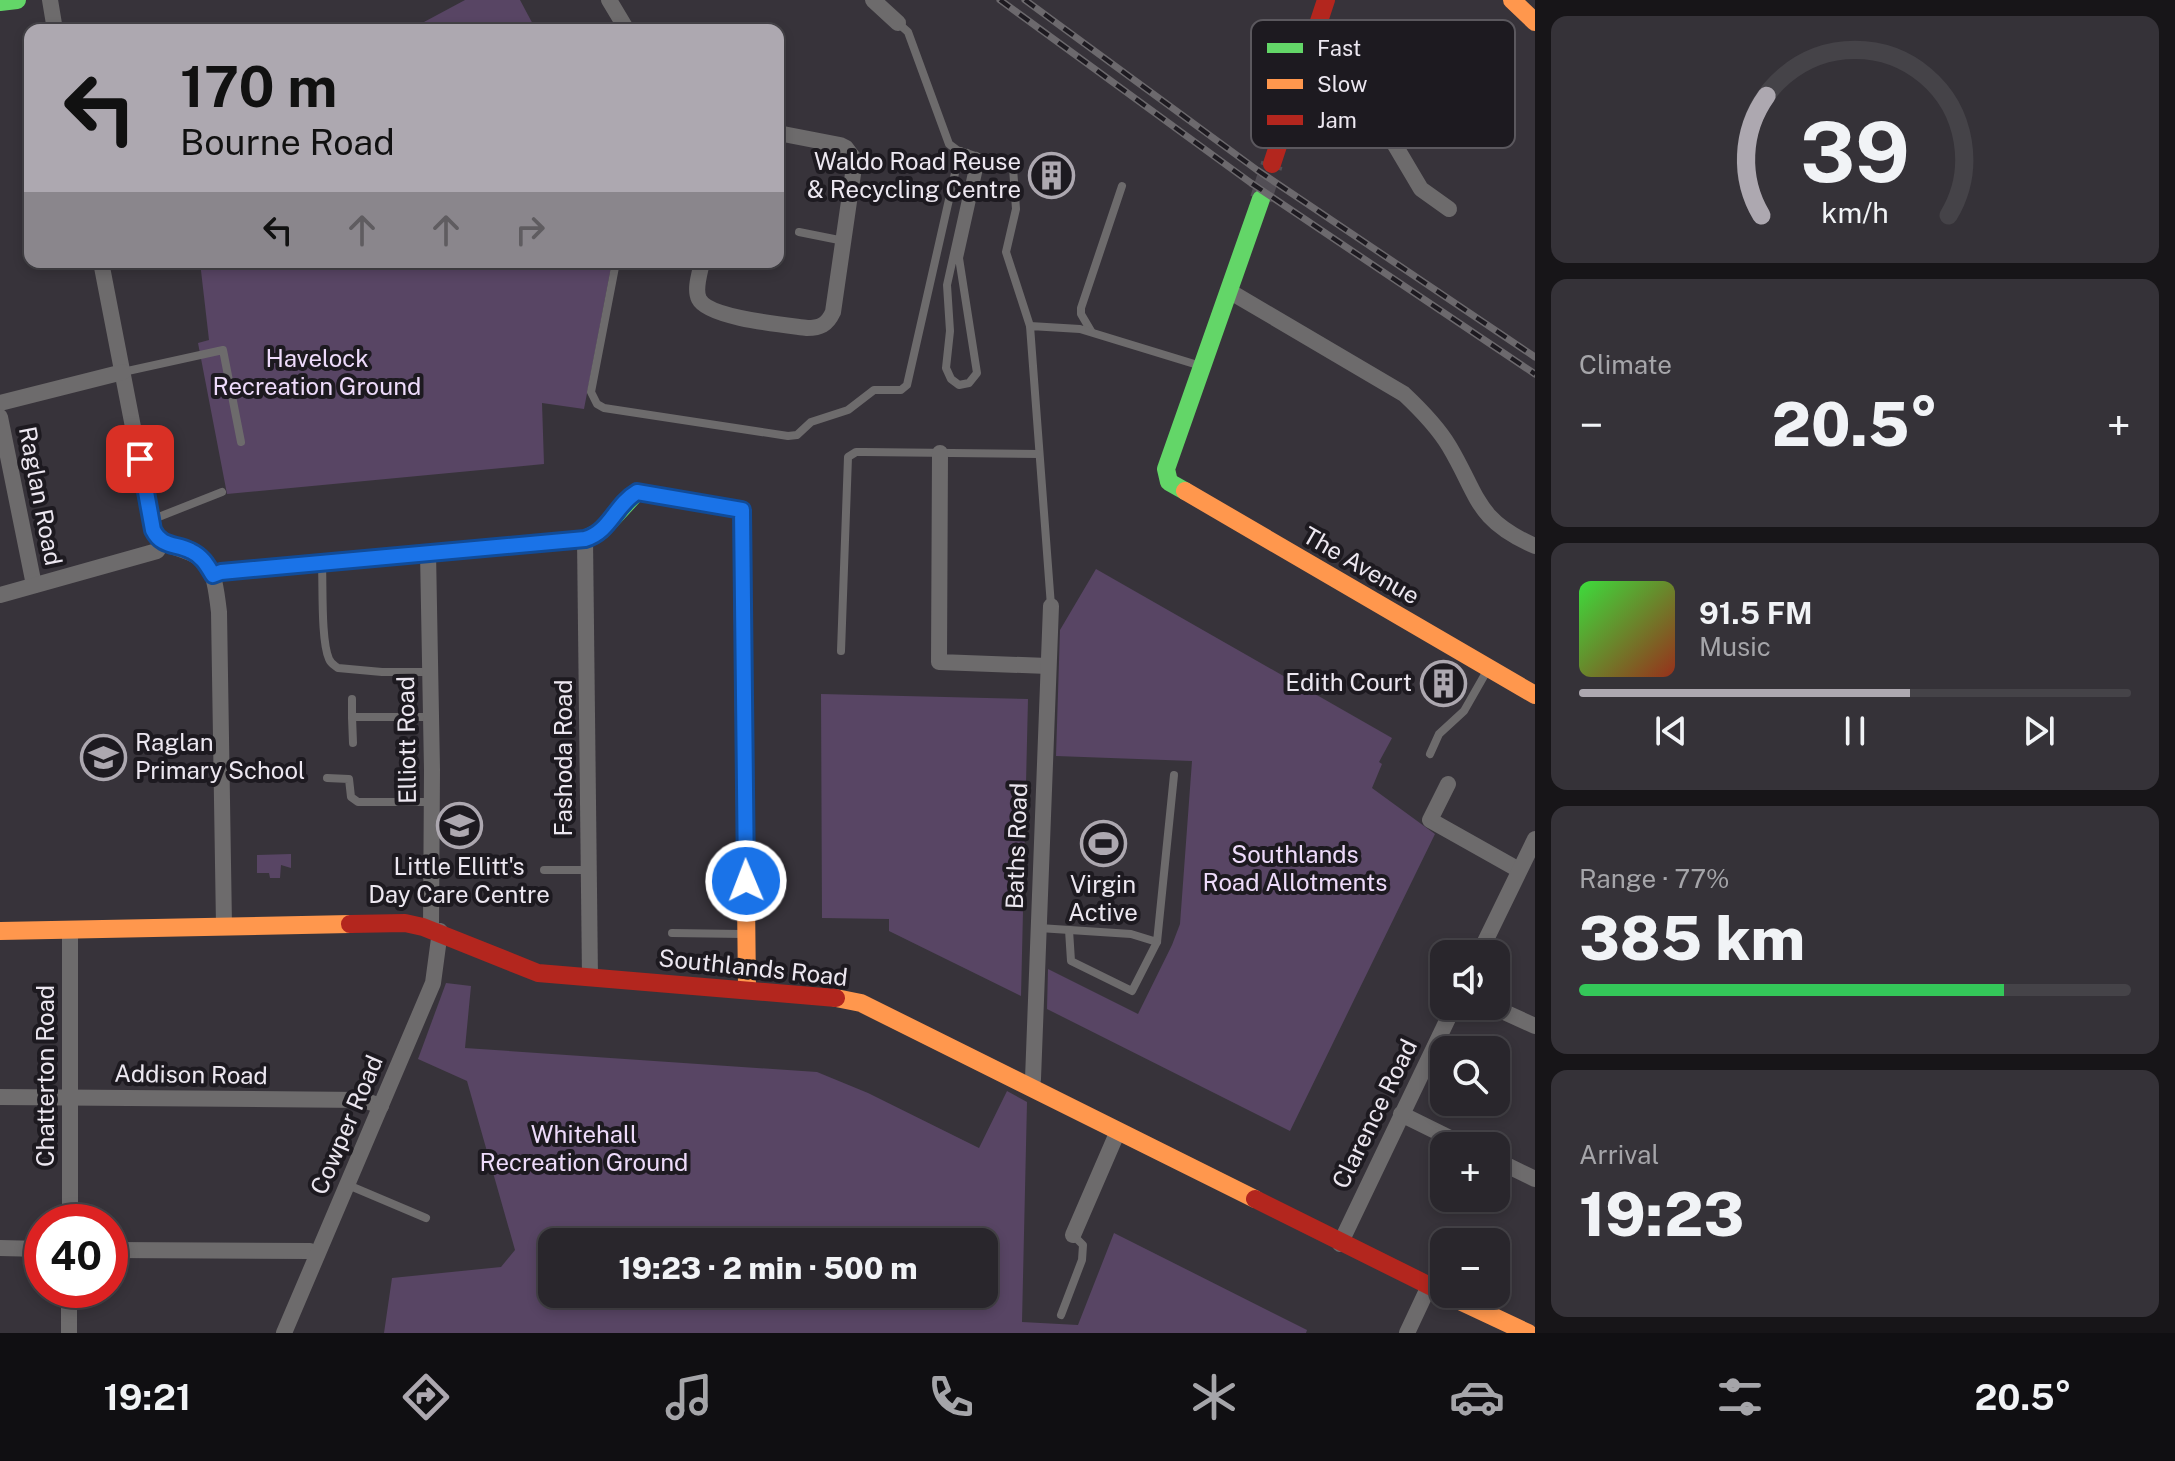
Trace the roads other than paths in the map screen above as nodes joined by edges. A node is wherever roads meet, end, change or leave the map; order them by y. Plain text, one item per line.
1 (17, 0) edge
2 (50, 0) edge
3 (609, 0) edge
4 (873, 0) edge
5 (1326, 0) edge
6 (1512, 0) edge
7 (0, 2) edge
8 (1320, 20) edge
9 (1535, 22) edge
10 (898, 23) joint
11 (54, 24) edge
12 (623, 24) edge
13 (784, 134) edge
14 (1278, 148) edge
15 (1397, 148) edge
16 (967, 153) junction
17 (1272, 164) tunnel mouth
18 (1122, 186) dead end
19 (1261, 199) tunnel mouth
20 (1449, 209) dead end
21 (799, 232) dead end
22 (844, 241) junction
23 (102, 268) edge
24 (615, 268) edge
25 (701, 268) edge
26 (1229, 291) junction
27 (1030, 326) junction
28 (1093, 334) junction
29 (1201, 366) junction
30 (123, 372) junction
31 (0, 403) edge
32 (0, 417) edge
33 (241, 442) dead end
34 (940, 453) junction
35 (1039, 454) junction
36 (222, 492) dead end
37 (151, 520) junction
38 (585, 539) junction
39 (162, 543) junction
40 (1535, 546) edge
41 (428, 552) junction
42 (321, 563) junction
43 (213, 575) junction
44 (34, 585) junction
45 (0, 595) edge
46 (1051, 606) joint
47 (841, 651) dead end
48 (1048, 666) junction
49 (1488, 668) junction
50 (430, 672) junction
51 (1535, 695) edge
52 (352, 699) dead end
53 (352, 717) junction
54 (431, 717) junction
55 (353, 743) dead end
56 (1430, 754) dead end
57 (1174, 775) dead end
58 (327, 778) dead end
59 (1448, 784) dead end
60 (432, 802) junction
61 (1535, 839) edge
62 (544, 870) dead end
63 (589, 870) junction
64 (1519, 870) junction
65 (224, 926) junction
66 (1038, 928) junction
67 (70, 929) junction
68 (436, 930) junction
69 (1069, 930) junction
70 (0, 931) edge
71 (672, 933) dead end
72 (747, 934) junction
73 (1486, 940) edge
74 (1157, 942) junction
75 (590, 978) junction
76 (747, 989) junction
77 (1510, 1015) edge
78 (1447, 1020) edge
79 (1535, 1026) edge
80 (1031, 1087) junction
81 (0, 1097) edge
82 (70, 1098) junction
83 (381, 1106) junction
84 (1401, 1114) junction
85 (1118, 1131) junction
86 (1438, 1132) edge
87 (1510, 1167) edge
88 (1535, 1179) edge
89 (348, 1185) junction
90 (70, 1204) edge
91 (426, 1218) dead end
92 (1073, 1235) joint
93 (1340, 1244) junction
94 (0, 1248) edge
95 (24, 1249) edge
96 (128, 1250) edge
97 (317, 1254) junction
98 (1430, 1287) edge
99 (1430, 1303) edge
100 (69, 1308) edge
101 (1475, 1308) edge
102 (1061, 1315) dead end
103 (69, 1333) edge
104 (284, 1333) edge
105 (1407, 1333) edge
106 (1528, 1333) edge

1 - 7 street
2 - 11 street
3 - 12 street
4 - 10 street
5 - 8 street
6 - 9 street
10 - 16 lane
13 - 22 street
14 - 17 street
15 - 20 street
16 - 16 lane
16 - 24 lane
16 - 27 lane
18 - 28 lane
19 - 26 street
21 - 22 lane
22 - 25 street
23 - 30 street
26 - 29 street
26 - 40 street
27 - 28 lane
27 - 35 lane
28 - 29 lane
29 - 49 street, The Avenue
30 - 31 street
30 - 33 lane
30 - 37 street
32 - 44 street, Raglan Road
34 - 35 lane
34 - 47 lane
34 - 48 street
35 - 46 lane
36 - 37 lane
37 - 39 street
38 - 41 street
38 - 63 street, Fashoda Road
38 - 72 street
39 - 43 street
39 - 44 street
41 - 42 street
41 - 50 street, Elliott Road
42 - 43 street
42 - 50 lane
43 - 65 street
44 - 45 street
46 - 48 street, Baths Road
48 - 66 street, Baths Road
49 - 51 street, The Avenue
49 - 56 lane
50 - 54 street, Elliott Road
52 - 53 lane
53 - 54 lane
53 - 55 lane
54 - 60 street, Elliott Road
57 - 74 lane
58 - 60 lane
59 - 64 street
60 - 68 street, Elliott Road
61 - 64 street
62 - 63 lane
63 - 75 street, Fashoda Road
64 - 73 street
65 - 67 street, Southlands Road
65 - 68 street, Southlands Road
66 - 69 lane
66 - 80 street, Baths Road
67 - 70 street, Southlands Road
67 - 82 street, Chatterton Road
68 - 75 street, Southlands Road
68 - 83 street, Cowper Road
69 - 74 lane
69 - 74 lane
71 - 72 lane
72 - 76 street
75 - 76 street, Southlands Road
76 - 80 street, Southlands Road
77 - 79 street
78 - 84 street, Clarence Road
80 - 85 street, Southlands Road
81 - 82 street, Addison Road
82 - 83 street, Addison Road
82 - 90 street, Chatterton Road
83 - 89 street, Cowper Road
84 - 86 street
84 - 93 street, Clarence Road
85 - 92 street
85 - 93 street, Southlands Road
87 - 88 street
89 - 91 lane
89 - 97 street, Cowper Road
92 - 102 lane
93 - 98 street, Southlands Road
94 - 95 street
96 - 97 street
97 - 104 street, Cowper Road
99 - 105 street
100 - 103 street
101 - 106 street, Southlands Road

